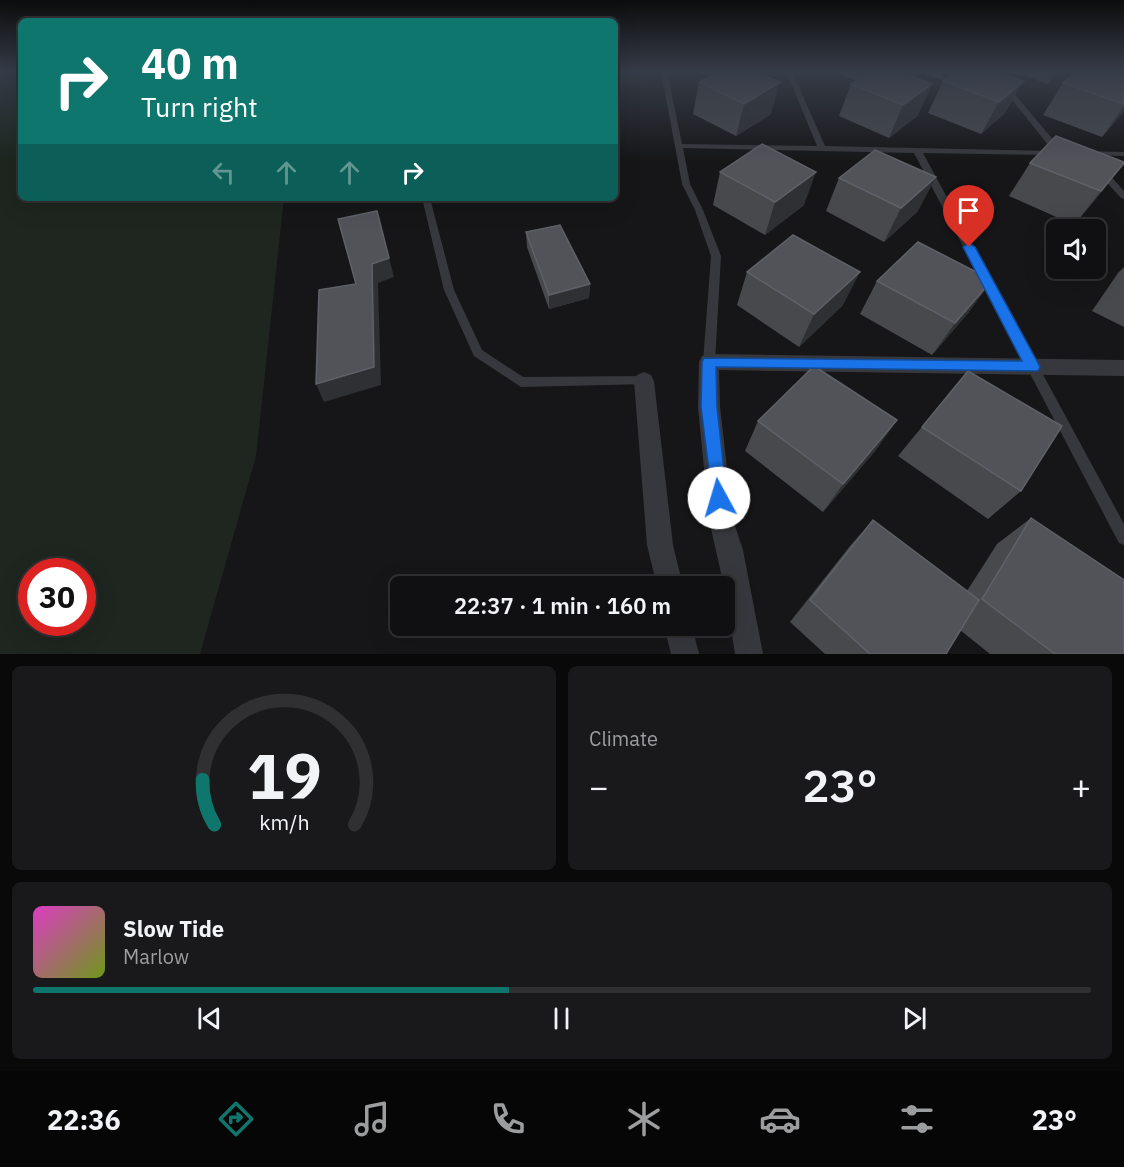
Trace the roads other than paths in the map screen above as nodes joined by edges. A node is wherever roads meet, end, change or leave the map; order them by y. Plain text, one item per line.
1 (670, 102) edge
2 (802, 102) edge
3 (1022, 102) edge
4 (678, 146) junction
5 (822, 149) junction
6 (917, 150) junction
7 (1073, 153) junction
8 (1124, 154) edge
9 (1124, 196) edge
10 (427, 201) edge
11 (709, 362) junction
12 (1033, 367) junction
13 (1124, 368) edge
14 (644, 381) joint
15 (1124, 538) edge
16 (668, 576) edge
17 (680, 636) edge
18 (685, 654) edge
19 (749, 654) edge

1 - 4 lane
2 - 5 lane
3 - 7 lane
4 - 5 lane
4 - 11 lane
5 - 6 lane
6 - 7 lane
6 - 12 lane
7 - 8 lane
7 - 9 lane
10 - 14 lane
11 - 12 street
11 - 19 street
12 - 13 street
12 - 15 lane
14 - 16 street
17 - 18 street

